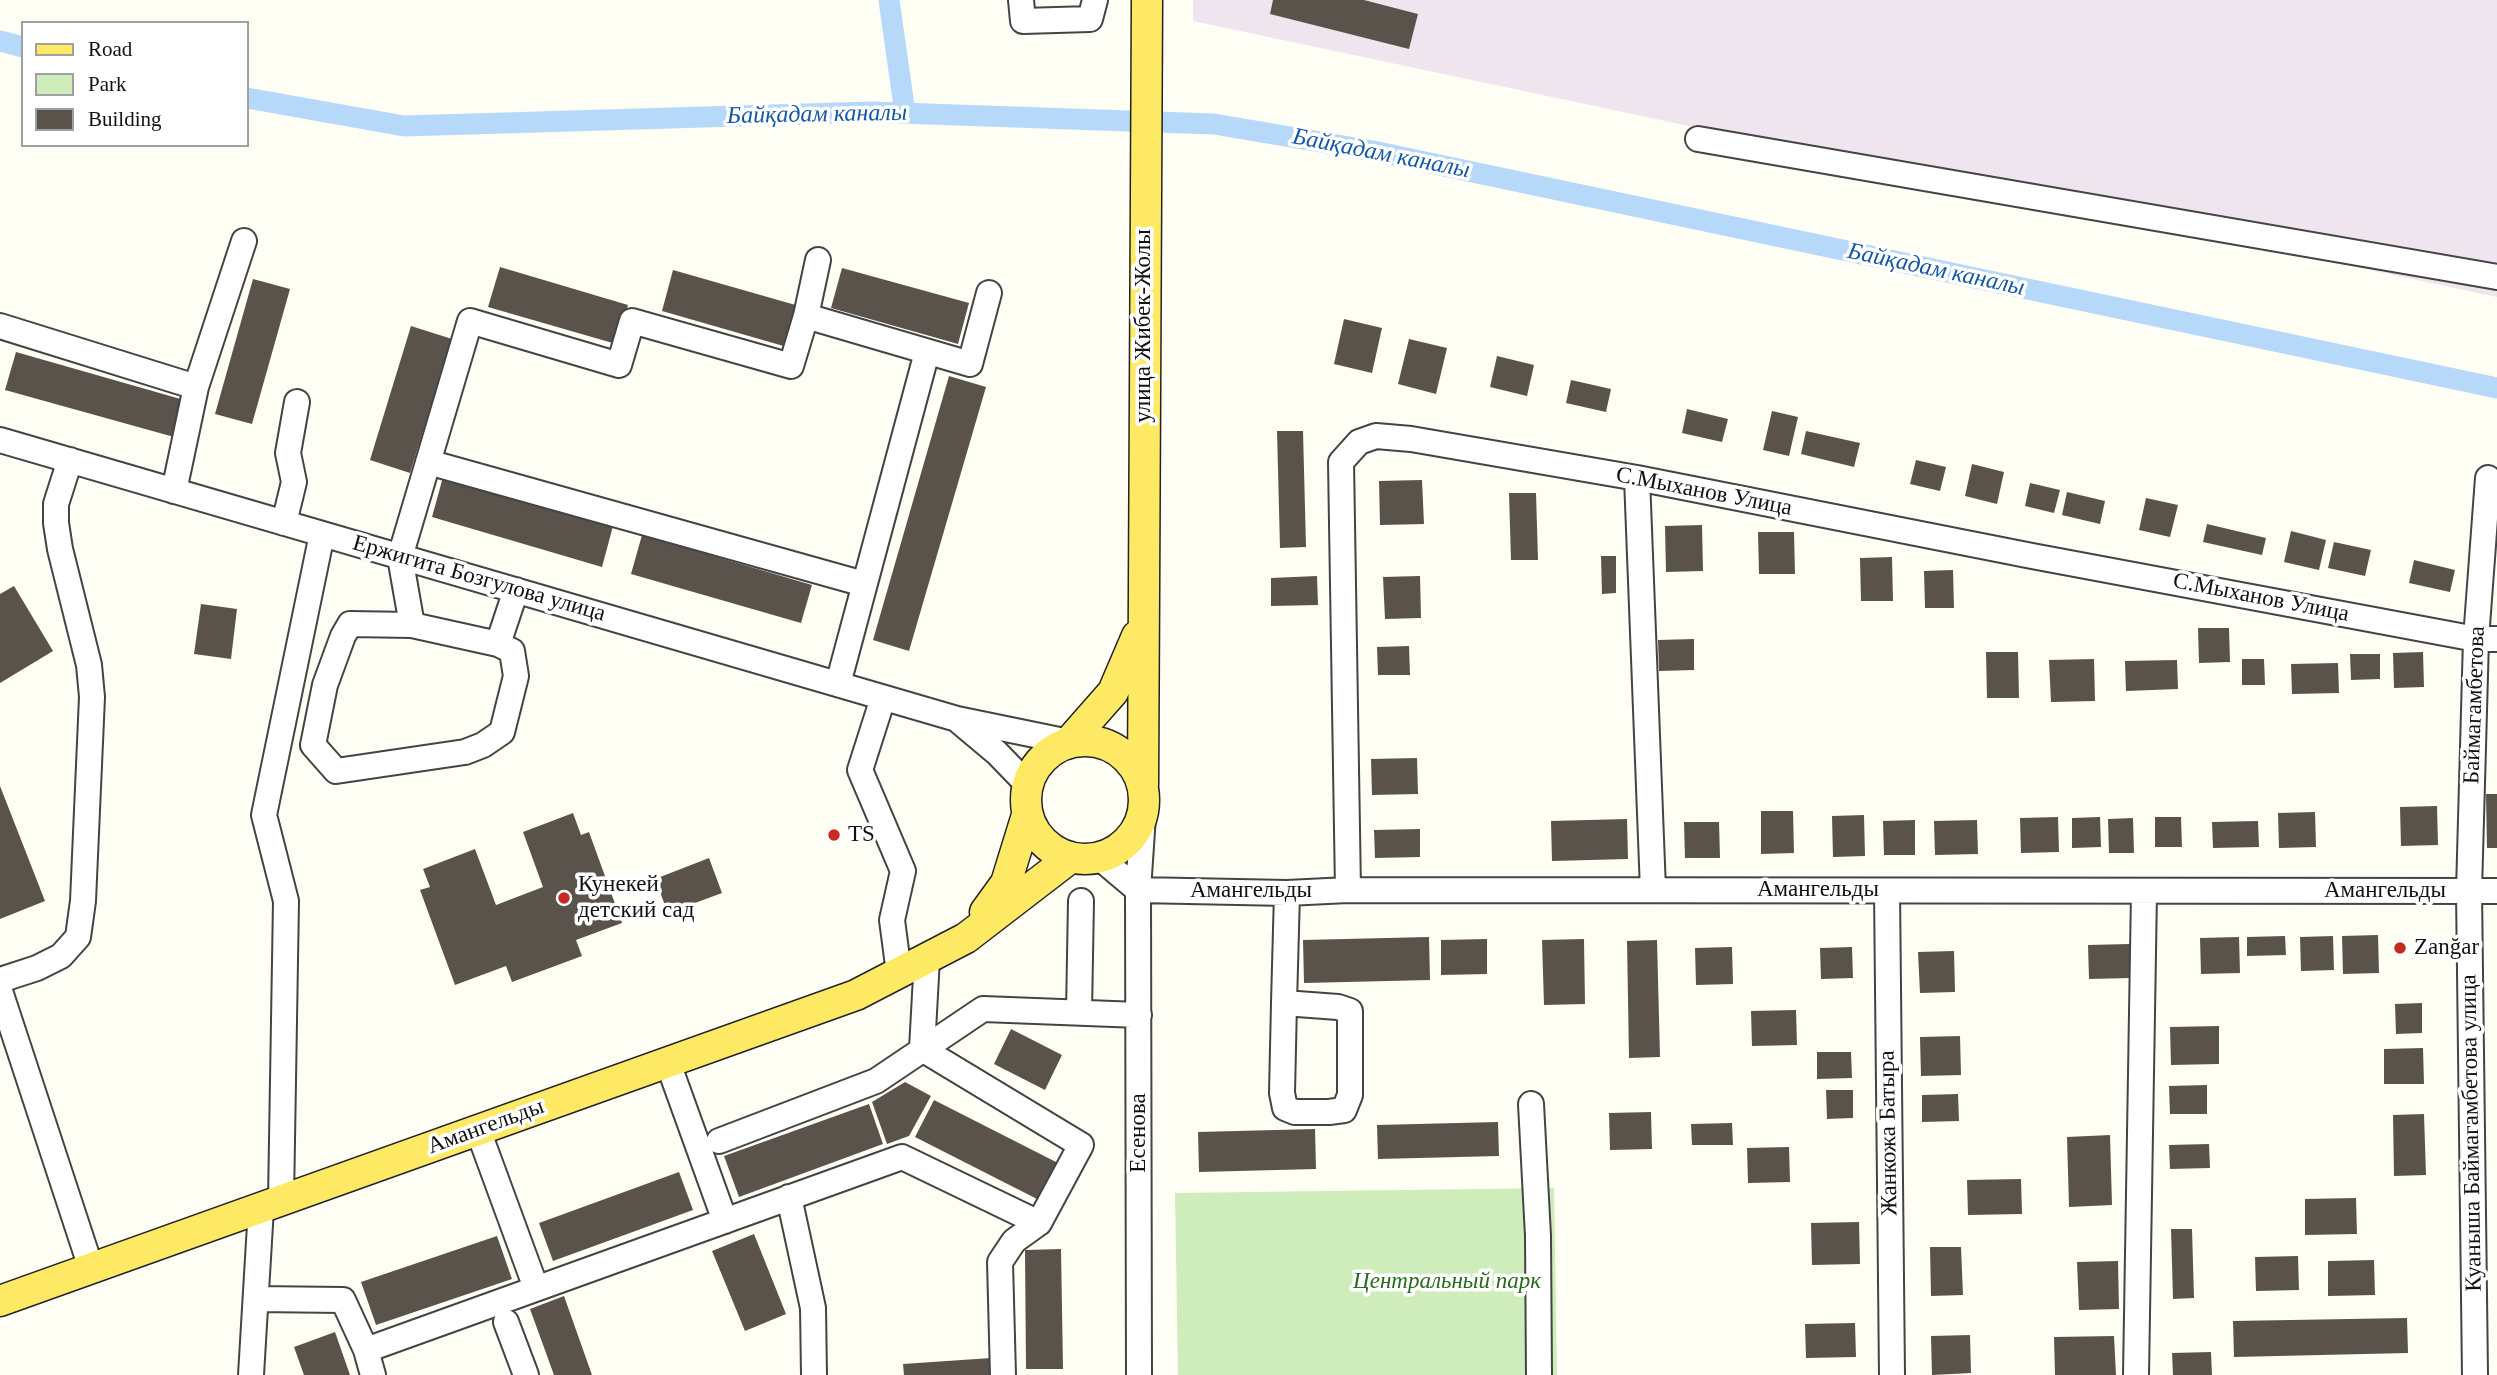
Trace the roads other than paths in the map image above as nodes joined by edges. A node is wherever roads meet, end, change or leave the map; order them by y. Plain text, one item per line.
1 (1021, 0) edge
2 (1095, 0) edge
3 (1147, 0) edge
4 (1699, 139) dead end
5 (244, 241) dead end
6 (818, 260) dead end
7 (2497, 277) edge
8 (989, 293) dead end
9 (806, 316) junction
10 (0, 326) edge
11 (927, 352) junction
12 (196, 387) junction
13 (297, 402) dead end
14 (0, 440) edge
15 (70, 460) junction
16 (428, 462) junction
17 (1637, 478) junction
18 (2488, 478) dead end
19 (174, 491) junction
20 (284, 523) junction
21 (322, 534) junction
22 (400, 557) junction
23 (864, 584) junction
24 (516, 590) junction
25 (1143, 623) junction
26 (412, 625) junction
27 (2486, 639) edge
28 (498, 644) junction
29 (838, 684) junction
30 (883, 698) junction
31 (957, 719) junction
32 (1069, 742) junction
33 (1027, 785) junction
34 (1143, 785) junction
35 (1027, 816) junction
36 (1143, 816) junction
37 (1070, 858) junction
38 (1100, 858) junction
39 (1138, 890) junction
40 (1348, 890) junction
41 (1653, 890) junction
42 (1887, 891) junction
43 (2469, 891) junction
44 (2497, 891) edge
45 (2144, 892) junction
46 (1287, 893) junction
47 (1080, 901) dead end
48 (966, 938) junction
49 (927, 958) junction
50 (899, 973) junction
51 (0, 980) edge
52 (0, 991) edge
53 (1284, 1003) junction
54 (1079, 1012) junction
55 (1139, 1014) junction
56 (922, 1049) junction
57 (668, 1063) junction
58 (1531, 1104) dead end
59 (478, 1130) junction
60 (719, 1141) dead end
61 (789, 1197) junction
62 (271, 1204) junction
63 (725, 1221) junction
64 (1039, 1223) junction
65 (91, 1268) junction
66 (536, 1288) junction
67 (256, 1299) junction
68 (0, 1301) edge
69 (506, 1322) dead end
70 (366, 1349) junction
71 (251, 1375) edge
72 (373, 1375) edge
73 (526, 1375) edge
74 (814, 1375) edge
75 (1003, 1375) edge
76 (1139, 1375) edge
77 (1539, 1375) edge
78 (1892, 1375) edge
79 (2136, 1375) edge
80 (2475, 1375) edge

1 - 2 street
3 - 25 main road, улица Жибек-Жолы
4 - 7 street
5 - 12 street
6 - 9 street
8 - 11 street
9 - 11 street
9 - 16 street
10 - 12 street
11 - 23 street
12 - 19 street
13 - 20 street
14 - 15 street, Ержигита Бозгулова улица
15 - 19 street, Ержигита Бозгулова улица
15 - 51 street
16 - 22 street
16 - 23 street
17 - 27 street, С.Мыханов Улица
17 - 40 street, С.Мыханов Улица
17 - 41 street
18 - 27 street, Баймагамбетова
19 - 20 street, Ержигита Бозгулова улица
20 - 21 street, Ержигита Бозгулова улица
21 - 22 street, Ержигита Бозгулова улица
21 - 62 street
22 - 24 street, Ержигита Бозгулова улица
22 - 26 street
23 - 29 street
24 - 28 street
24 - 29 street, Ержигита Бозгулова улица
25 - 32 main road
25 - 34 main road, улица Жибек-Жолы
26 - 28 street
26 - 28 street
27 - 43 street, Баймагамбетова
29 - 30 street, Ержигита Бозгулова улица
30 - 31 street, Ержигита Бозгулова улица
30 - 50 street
31 - 32 street, Ержигита Бозгулова улица
31 - 33 street
32 - 33 main road
32 - 34 main road
33 - 35 main road
34 - 36 main road
35 - 37 main road
35 - 48 main road
36 - 38 main road
36 - 39 street, Есенова
37 - 38 main road
37 - 48 main road, Амангельды
38 - 39 street
39 - 46 street, Амангельды
39 - 55 street, Есенова
40 - 41 street, Амангельды
40 - 46 street, Амангельды
41 - 42 street, Амангельды
42 - 45 street, Амангельды
42 - 78 street, Жанкожа Батыра
43 - 44 street, Амангельды
43 - 45 street, Амангельды
43 - 80 street, Куаныша Баймагамбетова улица
45 - 79 street
46 - 53 street
47 - 54 street
48 - 49 main road, Амангельды
49 - 50 main road, Амангельды
49 - 56 street
50 - 57 main road, Амангельды
52 - 65 street
53 - 53 street
54 - 55 street
54 - 56 street
55 - 76 street, Есенова
56 - 60 street
56 - 64 street
57 - 59 main road, Амангельды
57 - 63 street
58 - 77 street
59 - 62 main road, Амангельды
59 - 66 street
61 - 63 street
61 - 64 street
61 - 74 street
62 - 65 main road, Амангельды
62 - 67 street
63 - 66 street
64 - 75 street
65 - 68 main road, Амангельды
66 - 70 street
67 - 70 street
67 - 71 street
69 - 73 street
70 - 72 street

